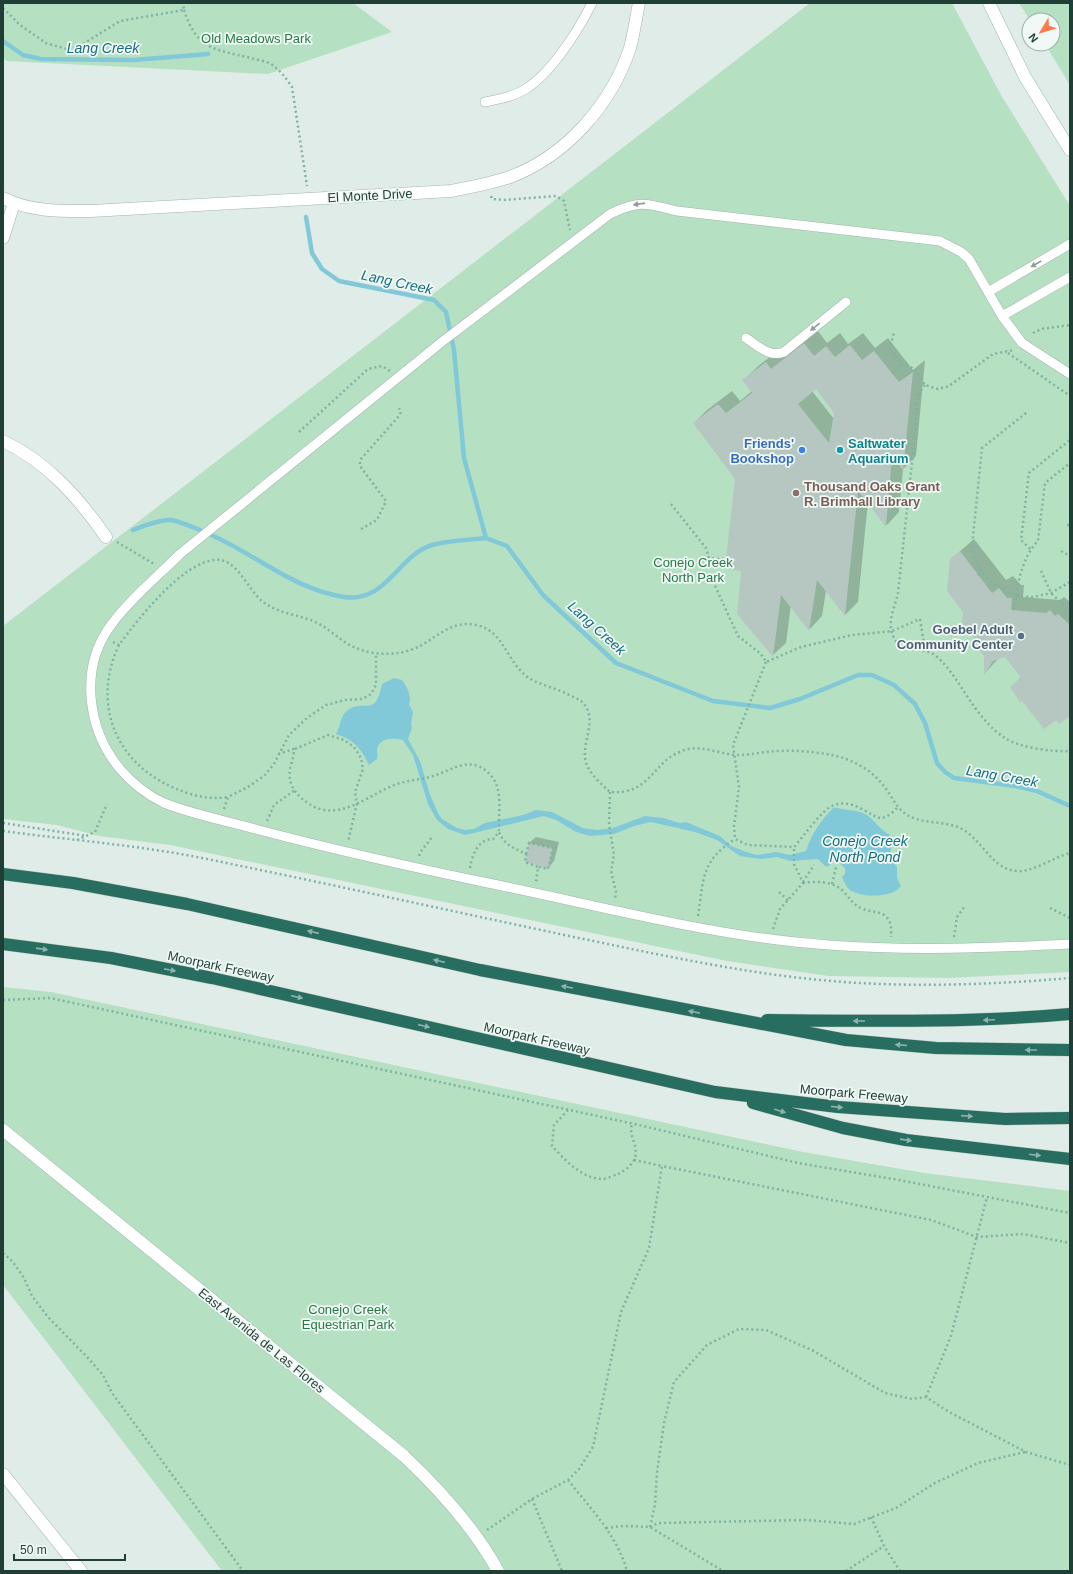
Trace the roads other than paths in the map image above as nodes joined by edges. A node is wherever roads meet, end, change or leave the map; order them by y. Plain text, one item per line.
1 (592, 3) edge
2 (639, 3) edge
3 (989, 3) edge
4 (485, 102) dead end
5 (1070, 150) edge
6 (3, 198) edge
7 (14, 203) junction
8 (3, 238) edge
9 (1070, 244) edge
10 (1070, 277) edge
11 (988, 292) junction
12 (846, 302) dead end
13 (1002, 316) junction
14 (746, 338) dead end
15 (1070, 374) edge
16 (3, 442) edge
17 (106, 537) road end
18 (3, 874) edge
19 (3, 944) edge
20 (1070, 944) edge
21 (1070, 1014) edge
22 (733, 1019) junction
23 (1070, 1050) edge
24 (715, 1092) junction
25 (1070, 1118) edge
26 (3, 1130) edge
27 (1070, 1159) edge
28 (3, 1474) edge
29 (81, 1571) edge
30 (498, 1571) edge

1 - 4 lane
2 - 7 street, El Monte Drive
3 - 5 street
6 - 7 street, El Monte Drive
7 - 8 street
9 -> 11 lane
10 - 13 lane
11 - 13 lane
11 -> 20 lane
12 -> 14 lane
13 - 15 lane
16 - 17 street
22 -> 18 highway
19 -> 24 highway, Moorpark Freeway
21 -> 22 highway
23 -> 22 highway
24 -> 25 highway, Moorpark Freeway
24 -> 27 highway
26 - 30 street, East Avenida de Las Flores
28 - 29 street

